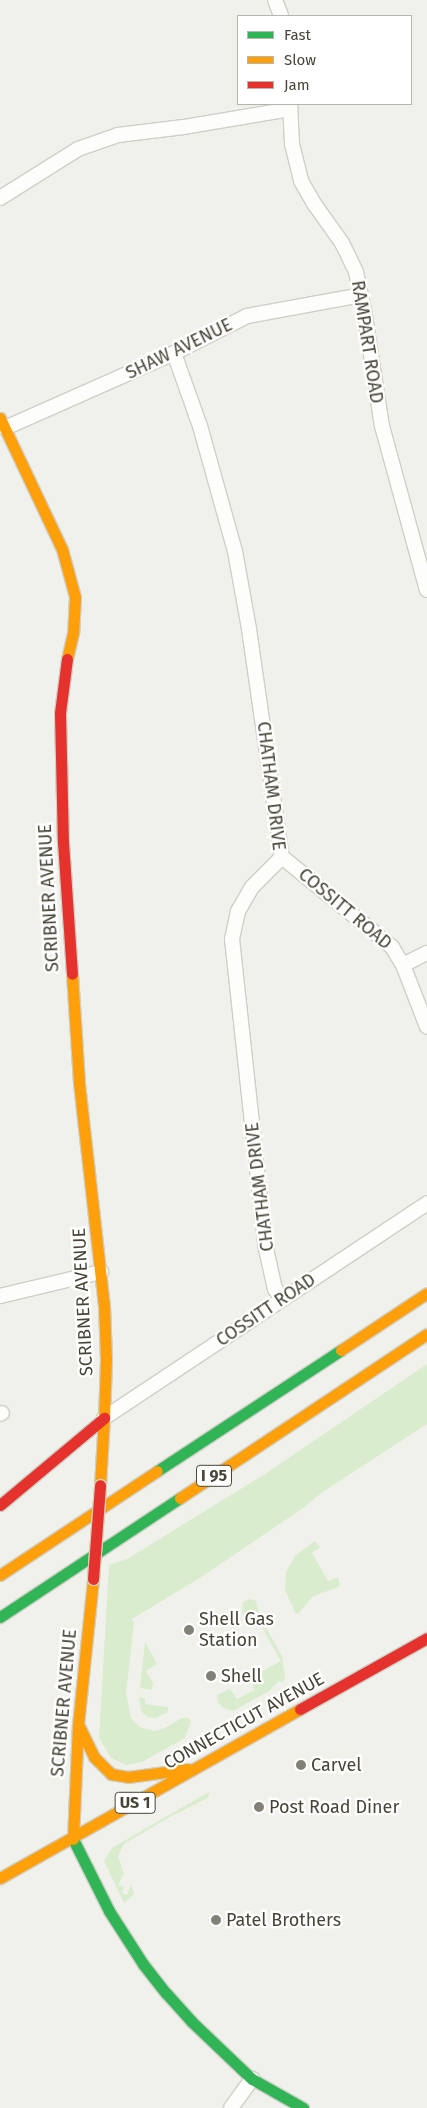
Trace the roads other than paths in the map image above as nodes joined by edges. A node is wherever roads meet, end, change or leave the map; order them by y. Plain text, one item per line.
1 (275, 0) edge
2 (281, 15) edge
3 (290, 106) edge
4 (0, 198) edge
5 (361, 295) junction
6 (174, 353) junction
7 (3, 423) edge
8 (427, 590) edge
9 (282, 857) junction
10 (427, 953) edge
11 (403, 965) junction
12 (427, 1027) edge
13 (427, 1203) edge
14 (101, 1272) junction
15 (427, 1293) edge
16 (0, 1296) edge
17 (282, 1299) junction
18 (427, 1334) edge
19 (104, 1418) junction
20 (0, 1505) edge
21 (0, 1575) edge
22 (0, 1618) edge
23 (427, 1638) edge
24 (78, 1725) junction
25 (198, 1768) junction
26 (73, 1839) junction
27 (0, 1878) edge
28 (252, 2079) junction
29 (231, 2108) edge
30 (303, 2108) edge

1 - 2 street
3 - 4 street
3 - 5 street, RAMPART ROAD
5 - 6 street, SHAW AVENUE
5 - 8 street, RAMPART ROAD
6 - 7 street, SHAW AVENUE
6 - 9 street, CHATHAM DRIVE
7 - 14 main road, SCRIBNER AVENUE
9 - 11 street, COSSITT ROAD
9 - 17 street, CHATHAM DRIVE
10 - 11 street, COSSITT ROAD
11 - 12 street, COSSITT ROAD
13 - 17 street, COSSITT ROAD
14 - 16 street
14 - 19 main road, SCRIBNER AVENUE
15 - 21 main road, I 95
17 - 19 street, COSSITT ROAD
18 - 22 main road, I 95
19 - 20 main road
19 - 24 main road, SCRIBNER AVENUE, bridge
23 - 25 main road, CONNECTICUT AVENUE / US 1
24 - 25 main road
24 - 26 main road, SCRIBNER AVENUE
25 - 26 main road, CONNECTICUT AVENUE / US 1
26 - 27 main road, CONNECTICUT AVENUE / US 1
26 - 28 main road, SCRIBNER AVENUE
28 - 29 street
28 - 30 main road, SCRIBNER AVENUE

